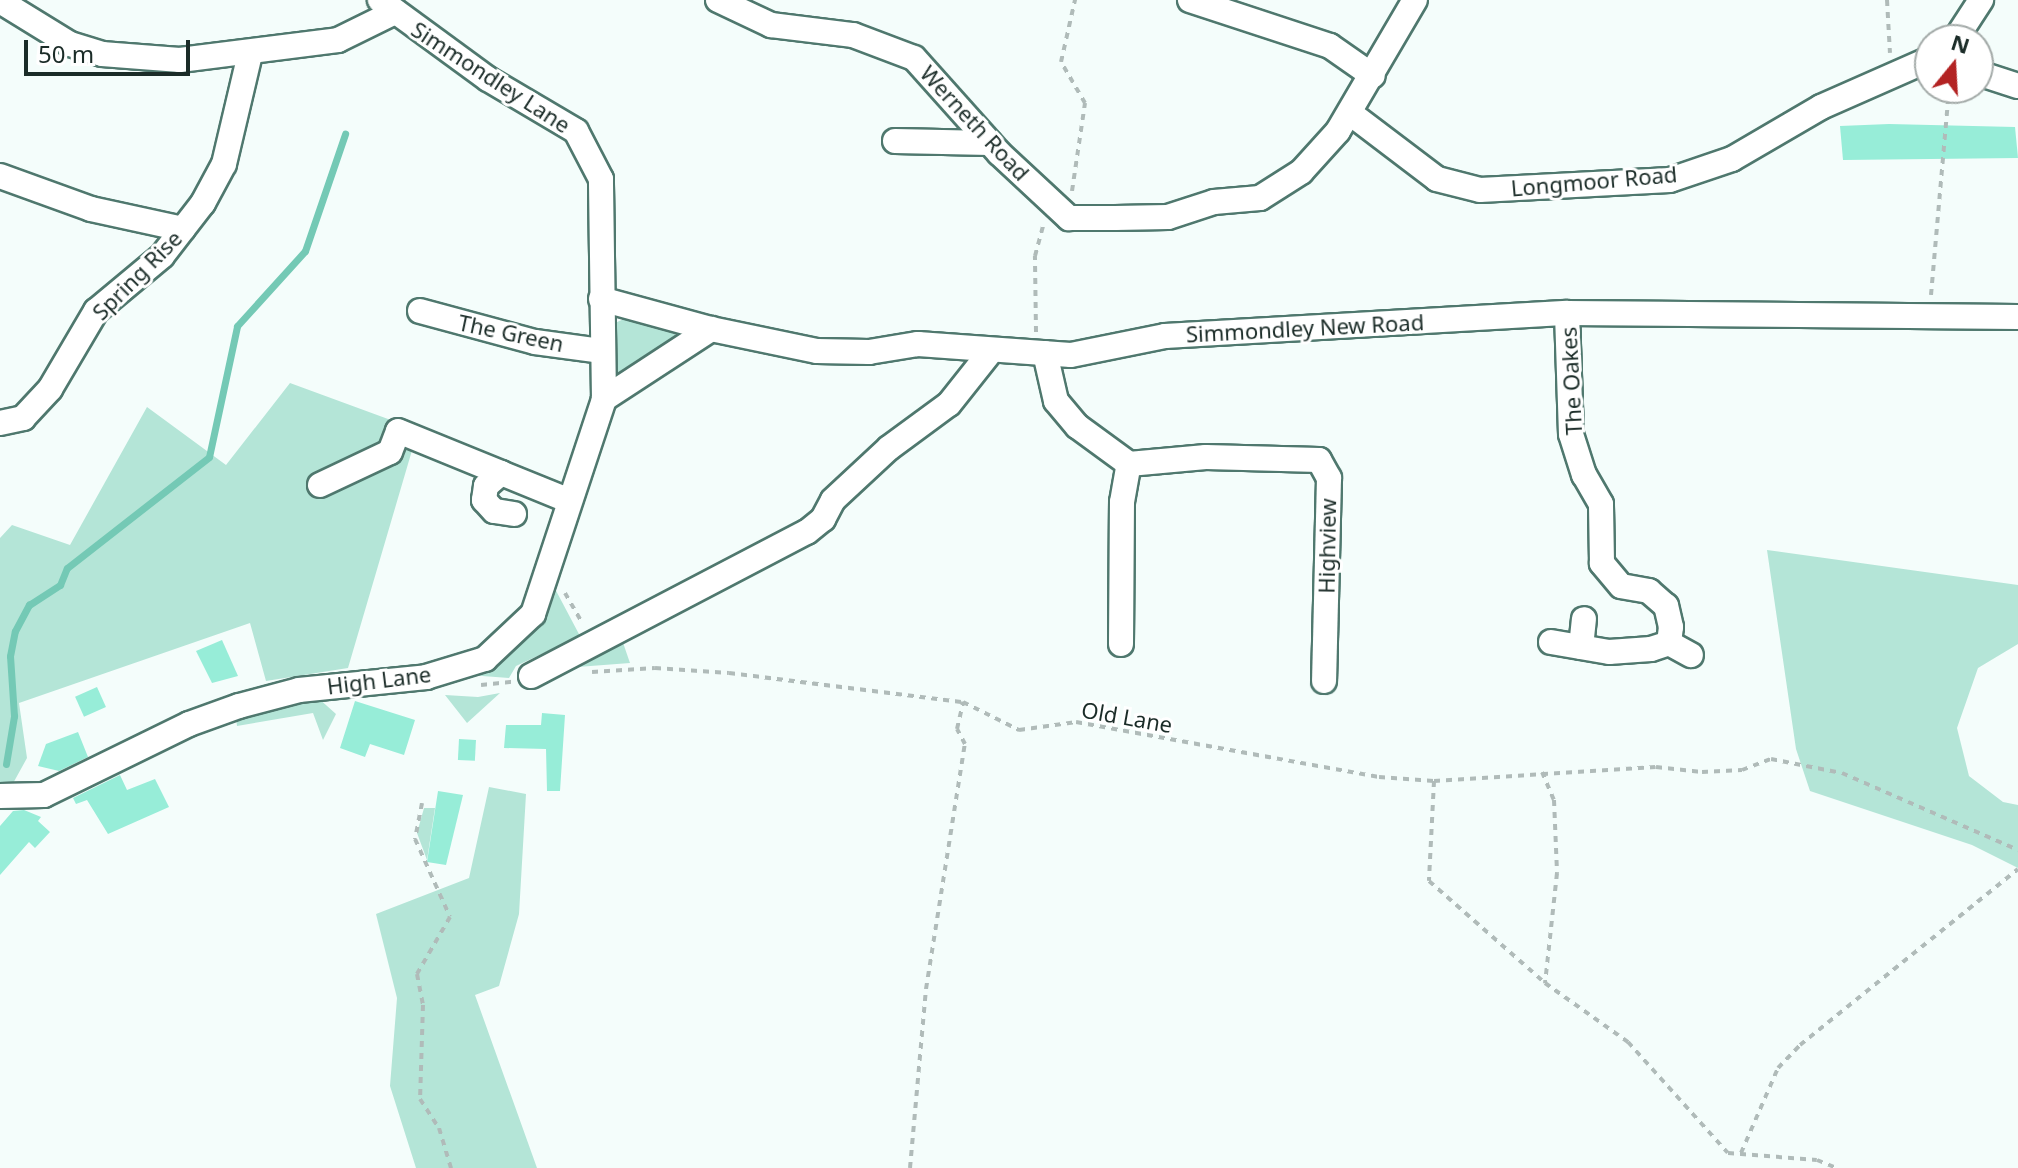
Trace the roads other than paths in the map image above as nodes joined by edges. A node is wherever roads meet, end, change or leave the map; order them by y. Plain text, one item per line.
1 (718, 0) edge
2 (1190, 0) edge
3 (1415, 0) edge
4 (1981, 0) edge
5 (0, 1) edge
6 (388, 6) edge
7 (1965, 24) edge
8 (250, 54) junction
9 (1914, 64) edge
10 (1373, 76) junction
11 (1994, 78) edge
12 (2018, 86) edge
13 (1350, 113) junction
14 (895, 141) dead end
15 (990, 143) junction
16 (0, 176) edge
17 (183, 229) junction
18 (601, 299) junction
19 (420, 311) dead end
20 (1567, 313) junction
21 (2018, 317) edge
22 (711, 329) junction
23 (602, 351) junction
24 (991, 351) junction
25 (1040, 354) junction
26 (604, 399) junction
27 (0, 423) edge
28 (1129, 464) junction
29 (501, 473) junction
30 (320, 485) dead end
31 (570, 501) junction
32 (514, 514) dead end
33 (1584, 619) dead end
34 (1551, 642) dead end
35 (1669, 643) junction
36 (1121, 644) dead end
37 (1581, 647) junction
38 (1691, 655) dead end
39 (531, 676) road end
40 (1324, 681) dead end
41 (0, 796) edge

1 - 15 street, Werneth Road
2 - 10 street
3 - 10 street
4 - 7 street
5 - 8 street
6 - 8 street
6 - 18 street, Simmondley Lane
8 - 17 street, Spring Rise
9 - 13 street, Longmoor Road
10 - 13 street
11 - 12 street
13 - 15 street, Werneth Road
14 - 15 street
16 - 17 street
17 - 27 street, Spring Rise
18 - 22 street, Simmondley New Road
18 - 23 street, Simmondley Lane
19 - 23 street, The Green
20 - 21 street, Simmondley New Road
20 - 25 street, Simmondley New Road
20 - 35 street, The Oakes
22 - 24 street, Simmondley New Road
22 - 26 street
23 - 26 street, Simmondley Lane
24 - 25 street, Simmondley New Road
24 - 39 street
25 - 28 street
26 - 31 street, High Lane
28 - 36 street
28 - 40 street, Highview
29 - 30 street
29 - 31 street
29 - 32 street
31 - 41 street, High Lane
33 - 37 street
34 - 37 street
35 - 37 street
35 - 38 street

